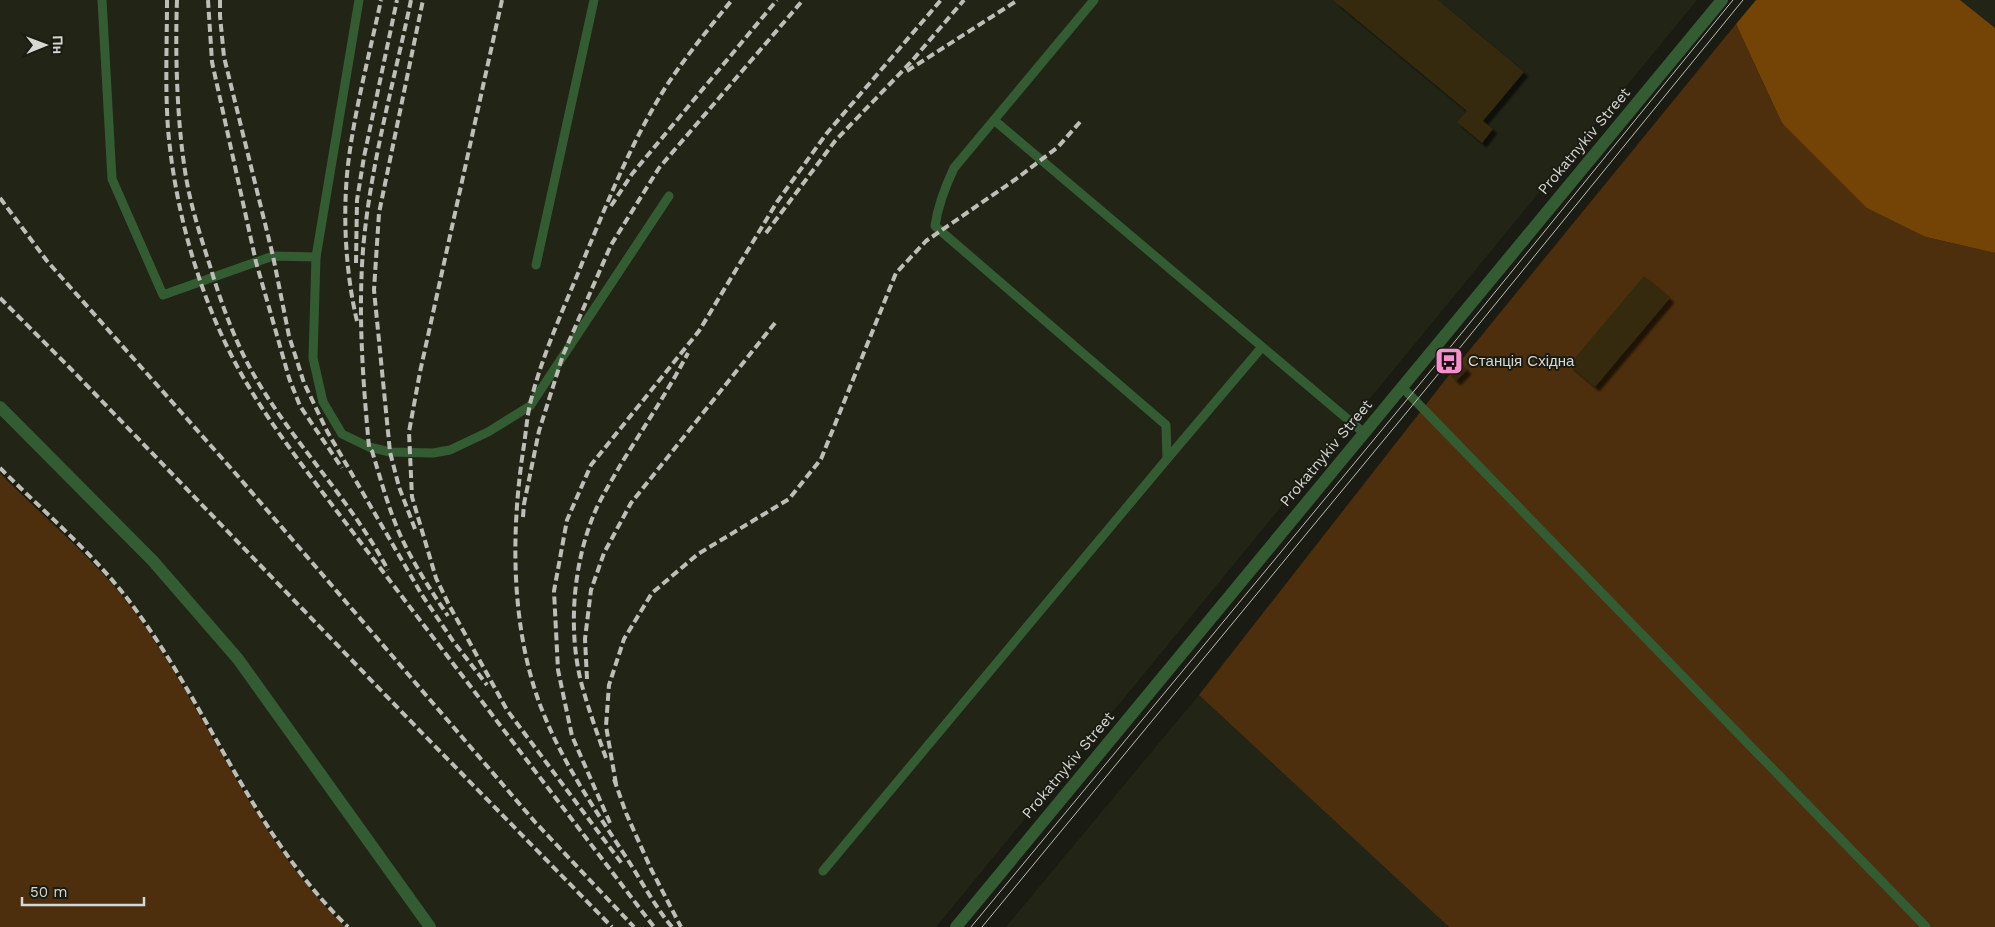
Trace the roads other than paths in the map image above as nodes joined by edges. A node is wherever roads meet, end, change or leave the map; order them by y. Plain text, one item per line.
1 (102, 0) edge
2 (359, 0) edge
3 (594, 0) edge
4 (1094, 0) edge
5 (1722, 0) edge
6 (994, 120) junction
7 (669, 196) dead end
8 (316, 257) junction
9 (536, 265) dead end
10 (1262, 347) junction
11 (1402, 387) junction
12 (0, 407) edge
13 (1364, 433) junction
14 (1167, 459) junction
15 (822, 870) dead end
16 (430, 927) edge
17 (956, 927) edge
18 (1926, 927) edge

1 - 8 lane
2 - 8 lane
3 - 9 lane
4 - 6 lane
5 - 11 street, Prokatnykiv Street
6 - 10 lane
6 - 14 lane
7 - 8 lane
10 - 13 lane
10 - 14 lane
11 - 13 street, Prokatnykiv Street
11 - 18 lane
12 - 16 street
13 - 17 street, Prokatnykiv Street
14 - 15 lane

